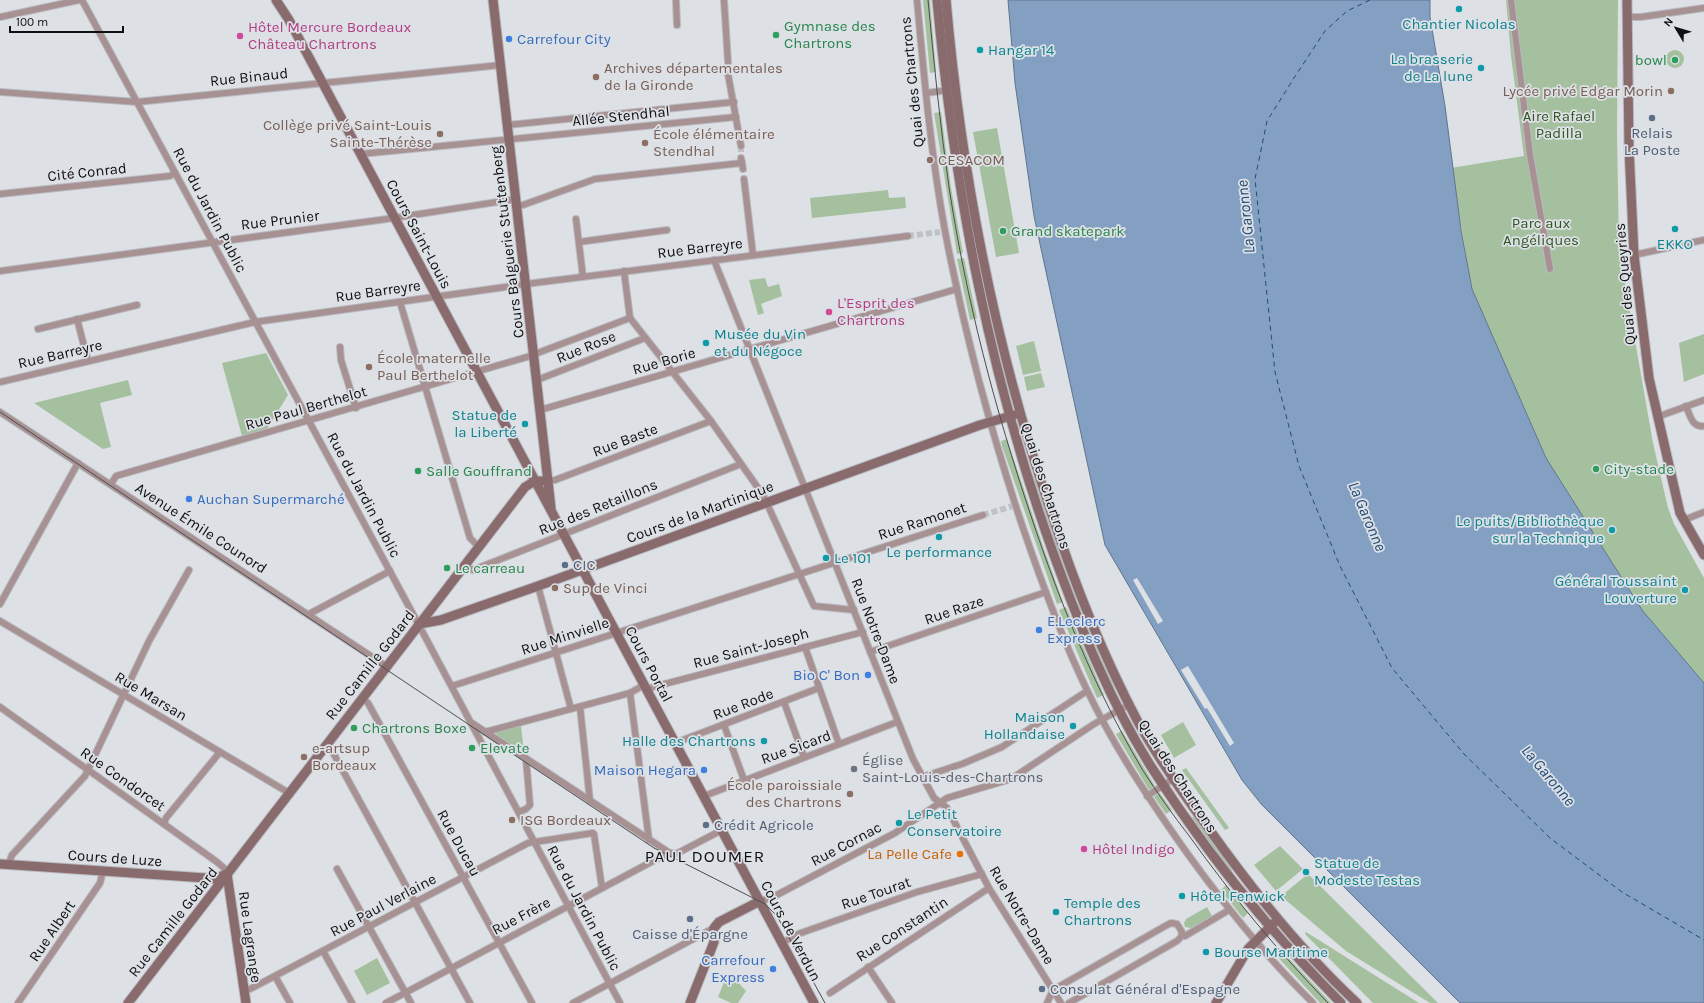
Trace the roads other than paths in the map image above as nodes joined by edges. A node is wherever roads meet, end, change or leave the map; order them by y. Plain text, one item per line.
1 (81, 0) edge
2 (276, 0) edge
3 (493, 0) edge
4 (676, 0) edge
5 (724, 0) edge
6 (917, 0) edge
7 (937, 0) edge
8 (946, 0) edge
9 (1511, 0) edge
10 (1627, 0) edge
11 (1704, 8) edge
12 (0, 17) edge
13 (1628, 17) junction
14 (676, 25) dead end
15 (728, 62) tunnel mouth
16 (501, 65) junction
17 (728, 74) tunnel mouth
18 (322, 82) junction
19 (950, 90) junction
20 (0, 92) edge
21 (926, 92) junction
22 (137, 102) junction
23 (734, 102) junction
24 (736, 117) junction
25 (507, 125) junction
26 (509, 140) junction
27 (740, 146) tunnel mouth
28 (361, 154) junction
29 (742, 163) dead end
30 (175, 173) junction
31 (744, 180) dead end
32 (0, 194) edge
33 (516, 202) junction
34 (394, 217) junction
35 (576, 219) dead end
36 (666, 230) dead end
37 (908, 236) tunnel mouth
38 (1704, 240) edge
39 (212, 242) junction
40 (578, 242) junction
41 (753, 255) junction
42 (1634, 255) junction
43 (714, 260) junction
44 (1550, 269) dead end
45 (0, 271) edge
46 (624, 271) junction
47 (583, 277) junction
48 (526, 284) junction
49 (957, 289) junction
50 (436, 296) junction
51 (400, 302) junction
52 (137, 305) dead end
53 (630, 318) junction
54 (77, 319) junction
55 (255, 322) junction
56 (38, 328) dead end
57 (644, 338) junction
58 (340, 347) dead end
59 (750, 349) junction
60 (534, 354) junction
61 (88, 361) junction
62 (477, 372) junction
63 (672, 372) junction
64 (537, 380) junction
65 (0, 382) edge
66 (425, 387) junction
67 (1704, 400) edge
68 (1686, 406) junction
69 (356, 408) junction
70 (540, 410) junction
71 (0, 412) edge
72 (1020, 414) junction
73 (1009, 416) junction
74 (1657, 418) junction
75 (309, 421) junction
76 (711, 421) junction
77 (989, 422) junction
78 (1704, 426) edge
79 (78, 463) junction
80 (741, 464) junction
81 (535, 481) junction
82 (548, 481) junction
83 (111, 484) junction
84 (806, 489) junction
85 (767, 502) junction
86 (551, 511) junction
87 (1704, 512) edge
88 (983, 514) tunnel mouth
89 (1684, 520) junction
90 (564, 534) junction
91 (479, 547) junction
92 (1704, 555) edge
93 (835, 563) junction
94 (464, 566) junction
95 (189, 570) dead end
96 (582, 570) junction
97 (390, 571) junction
98 (800, 574) junction
99 (538, 586) junction
100 (1046, 592) junction
101 (0, 604) edge
102 (854, 610) junction
103 (308, 614) junction
104 (0, 621) edge
105 (419, 624) junction
106 (863, 632) junction
107 (616, 633) junction
108 (805, 647) junction
109 (870, 652) junction
110 (556, 653) junction
111 (386, 666) junction
112 (452, 686) junction
113 (645, 688) junction
114 (819, 688) junction
115 (1087, 691) junction
116 (630, 693) junction
117 (124, 695) junction
118 (362, 698) junction
119 (784, 702) junction
120 (1130, 704) junction
121 (580, 707) junction
122 (0, 708) edge
123 (571, 709) junction
124 (1120, 709) junction
125 (1102, 719) junction
126 (897, 722) junction
127 (471, 723) junction
128 (724, 725) junction
129 (485, 732) junction
130 (675, 743) junction
131 (839, 744) junction
132 (326, 745) junction
133 (220, 752) junction
134 (804, 757) junction
135 (526, 759) junction
136 (88, 770) junction
137 (922, 777) junction
138 (1173, 779) junction
139 (744, 780) junction
140 (1164, 785) junction
141 (289, 793) junction
142 (704, 796) junction
143 (1147, 796) junction
144 (590, 801) junction
145 (942, 803) junction
146 (519, 812) junction
147 (164, 824) junction
148 (722, 830) junction
149 (649, 840) junction
150 (534, 841) junction
151 (670, 853) junction
152 (4, 865) edge
153 (337, 869) dead end
154 (103, 871) junction
155 (227, 874) junction
156 (982, 874) junction
157 (463, 877) junction
158 (602, 888) junction
159 (989, 888) junction
160 (760, 901) junction
161 (415, 903) junction
162 (568, 906) junction
163 (1229, 910) junction
164 (1279, 920) junction
165 (369, 927) junction
166 (1270, 927) junction
167 (714, 928) junction
168 (1182, 935) junction
169 (1255, 941) junction
170 (782, 942) junction
171 (499, 943) junction
172 (323, 951) junction
173 (451, 968) junction
174 (868, 968) junction
175 (275, 976) junction
176 (610, 984) junction
177 (1053, 990) junction
178 (244, 991) junction
179 (405, 993) junction
180 (830, 993) dead end
181 (18, 1003) edge
182 (128, 1003) edge
183 (246, 1003) edge
184 (290, 1003) edge
185 (352, 1003) edge
186 (386, 1003) edge
187 (411, 1003) edge
188 (470, 1003) edge
189 (532, 1003) edge
190 (572, 1003) edge
191 (620, 1003) edge
192 (690, 1003) edge
193 (814, 1003) edge
194 (892, 1003) edge
195 (1047, 1003) edge
196 (1061, 1003) edge
197 (1069, 1003) edge
198 (1216, 1003) edge
199 (1313, 1003) edge
200 (1341, 1003) edge
201 (1357, 1003) edge

1 - 12 street
1 - 22 street, Rue du Jardin Public
2 - 18 main road, Cours Saint-Louis
3 - 16 main road, Cours Balguerie Stuttenberg
4 - 14 street
5 - 15 street
6 - 21 street, Quai des Chartrons
7 - 19 main road, Quai des Chartrons
8 - 19 main road, Quai des Chartrons
9 - 44 street
10 - 13 main road, Quai des Queyries
11 - 13 street
13 - 42 main road, Quai des Queyries
16 - 18 street, Rue Binaud
16 - 25 main road, Cours Balguerie Stuttenberg
17 - 23 street
18 - 22 street, Rue Binaud
18 - 28 main road, Cours Saint-Louis
19 - 21 street
19 - 72 main road, Quai des Chartrons
19 - 73 main road, Quai des Chartrons
20 - 22 street, Rue Binaud
21 - 49 street, Quai des Chartrons
22 - 30 street, Rue du Jardin Public
23 - 24 street
23 - 25 street, Allée Stendhal
24 - 26 street, Allée Stendhal
24 - 27 street
25 - 26 main road, Cours Balguerie Stuttenberg
26 - 28 street, Allée Stendhal
26 - 33 main road, Cours Balguerie Stuttenberg
28 - 34 main road, Cours Saint-Louis
29 - 33 street, Rue Prunier
30 - 32 street, Cité Conrad
30 - 39 street, Rue du Jardin Public
31 - 41 street
33 - 34 street, Rue Prunier
33 - 48 main road, Cours Balguerie Stuttenberg
34 - 39 street, Rue Prunier
34 - 50 main road, Cours Saint-Louis
35 - 40 street
36 - 40 street
37 - 41 street, Rue Barreyre
38 - 42 street
39 - 45 street, Rue Prunier
39 - 55 street, Rue du Jardin Public
40 - 47 street
41 - 43 street, Rue Barreyre
42 - 74 main road, Quai des Queyries
43 - 46 street, Rue Barreyre
43 - 59 street, Rue Notre-Dame
46 - 47 street, Rue Barreyre
46 - 53 street
47 - 48 street, Rue Barreyre
48 - 50 street, Rue Barreyre
48 - 60 main road, Cours Balguerie Stuttenberg
49 - 59 street, Rue Borie
49 - 77 street, Quai des Chartrons
50 - 51 street, Rue Barreyre
50 - 62 main road, Cours Saint-Louis
51 - 55 street, Rue Barreyre
51 - 66 street
52 - 54 street
53 - 57 street
53 - 60 street, Rue Paul Berthelot
54 - 56 street
54 - 61 street
55 - 61 street, Rue Barreyre
55 - 75 street, Rue du Jardin Public
57 - 63 street
57 - 64 street, Rue Rose
58 - 69 street
59 - 63 street, Rue Borie
59 - 84 street, Rue Notre-Dame
60 - 62 street, Rue Paul Berthelot
60 - 64 main road, Cours Balguerie Stuttenberg
61 - 65 street, Rue Barreyre
62 - 66 street, Rue Paul Berthelot
62 - 81 main road, Cours Saint-Louis
63 - 70 street, Rue Borie
63 - 76 street
64 - 70 main road, Cours Balguerie Stuttenberg
66 - 69 street, Rue Paul Berthelot
66 - 91 street
67 - 68 street
68 - 74 street
68 - 78 street
69 - 75 street, Rue Paul Berthelot
70 - 82 main road, Cours Balguerie Stuttenberg
71 - 79 street, Avenue Émile Counord
72 - 73 main road, Cours de la Martinique
72 - 120 main road, Quai des Chartrons
73 - 77 main road, Cours de la Martinique
73 - 124 main road, Quai des Chartrons
74 - 89 main road, Quai des Queyries
75 - 83 street, Rue Paul Berthelot
75 - 97 street, Rue du Jardin Public
76 - 80 street
76 - 82 street, Rue Baste
77 - 84 main road, Cours de la Martinique
77 - 100 street, Quai des Chartrons
79 - 83 street, Avenue Émile Counord
79 - 101 street
80 - 85 street
80 - 90 street, Rue des Retaillons
81 - 82 main road
81 - 86 main road, Cours Portal
81 - 91 main road, Rue Camille Godard
82 - 86 main road, Cours Portal
83 - 103 street, Avenue Émile Counord
84 - 85 main road, Cours de la Martinique
84 - 93 street, Rue Notre-Dame
85 - 96 main road, Cours de la Martinique
85 - 98 street
86 - 90 main road, Cours Portal
87 - 89 street
88 - 93 street, Rue Ramonet
89 - 92 main road, Quai des Queyries
90 - 94 street, Rue des Retaillons
90 - 96 main road, Cours Portal
91 - 94 main road, Rue Camille Godard
93 - 98 street, Rue Ramonet
93 - 102 street, Rue Notre-Dame
94 - 105 main road, Rue Camille Godard
95 - 117 street
96 - 99 main road, Cours de la Martinique
96 - 107 main road, Cours Portal
97 - 103 street
97 - 105 street, Rue du Jardin Public
98 - 102 street
98 - 107 street, Rue Minvielle
99 - 105 main road, Cours de la Martinique
99 - 110 street
100 - 109 street, Rue Raze
100 - 115 street, Quai des Chartrons
102 - 106 street, Rue Notre-Dame
103 - 111 street, Avenue Émile Counord
104 - 117 street, Rue Marsan
105 - 111 main road, Rue Camille Godard
105 - 112 street, Rue du Jardin Public
106 - 108 street, Rue Saint-Joseph
106 - 109 street, Rue Notre-Dame
107 - 110 street, Rue Minvielle
107 - 113 main road, Cours Portal
108 - 113 street, Rue Saint-Joseph
108 - 114 street
109 - 126 street, Rue Notre-Dame
110 - 112 street, Rue Minvielle
110 - 123 street
111 - 118 main road, Rue Camille Godard
112 - 127 street, Rue du Jardin Public
113 - 116 street, Rue Saint-Joseph
113 - 130 main road, Cours Portal
114 - 119 street, Rue Rode
114 - 131 street
115 - 125 street, Quai des Chartrons
115 - 137 street
116 - 121 street, Rue Saint-Joseph
116 - 149 street
117 - 133 street, Rue Marsan
117 - 136 street
118 - 132 main road, Rue Camille Godard
118 - 157 street, Rue Ducau
119 - 128 street, Rue Rode
119 - 134 street
120 - 124 street, Rue Cornac
120 - 138 main road, Quai des Chartrons
121 - 123 street, Rue Saint-Joseph
121 - 144 street
122 - 136 street, Rue Condorcet
123 - 129 street, Rue Saint-Joseph
124 - 125 street, Rue Cornac
124 - 140 main road, Quai des Chartrons
125 - 143 street, Quai des Chartrons
125 - 145 street, Rue Cornac
126 - 131 street, Rue Sicard
126 - 137 street, Rue Notre-Dame
127 - 129 street
127 - 146 street, Rue du Jardin Public
128 - 130 street, Rue Rode
128 - 139 street
129 - 135 street
130 - 142 main road, Cours Portal
131 - 134 street, Rue Sicard
132 - 141 main road, Rue Camille Godard
132 - 161 street
133 - 141 street, Rue Marsan
133 - 147 street
134 - 139 street, Rue Sicard
135 - 144 street
135 - 146 street
136 - 147 street, Rue Condorcet
136 - 152 street
137 - 145 street, Rue Notre-Dame
138 - 140 street
138 - 164 main road, Quai des Chartrons
139 - 142 street, Rue Sicard
140 - 143 street
140 - 166 main road, Quai des Chartrons
141 - 155 main road, Rue Camille Godard
142 - 148 main road, Cours Portal
143 - 163 street, Quai des Chartrons
144 - 149 street
145 - 156 street, Rue Notre-Dame
145 - 160 street, Rue Cornac
146 - 150 street, Rue du Jardin Public
147 - 155 street, Rue Condorcet
148 - 151 street, Rue Frère
148 - 160 main road, Cours de Verdun
149 - 151 street
150 - 157 street, Rue Paul Verlaine
150 - 158 street, Rue Paul Verlaine
150 - 162 street, Rue du Jardin Public
151 - 158 street, Rue Frère
152 - 154 main road, Cours de Luze
153 - 165 street
154 - 155 main road, Cours de Luze
154 - 181 street, Rue Albert
155 - 178 main road, Rue Lagrange
155 - 182 main road, Rue Camille Godard
156 - 159 street, Rue Notre-Dame
156 - 170 street, Rue Tourat
157 - 161 street, Rue Paul Verlaine
157 - 171 street, Rue Ducau
158 - 162 street, Rue Frère
159 - 174 street, Rue Constantin
159 - 177 street, Rue Notre-Dame
160 - 167 main road
160 - 170 main road, Cours de Verdun
161 - 165 street, Rue Paul Verlaine
161 - 173 street
162 - 171 street, Rue Frère
162 - 176 street, Rue du Jardin Public
163 - 168 street
163 - 169 street, Quai des Chartrons
164 - 166 main road
164 - 201 main road, Quai des Chartrons
165 - 172 street, Rue Paul Verlaine
165 - 179 street
166 - 169 main road
166 - 200 main road, Quai des Chartrons
167 - 176 street
167 - 192 main road
168 - 177 street
168 - 197 street
169 - 198 main road
169 - 199 street, Quai des Chartrons
170 - 193 main road, Cours de Verdun
171 - 173 street, Rue Frère
171 - 189 street, Rue Ducau
172 - 175 street, Rue Paul Verlaine
172 - 185 street
173 - 179 street, Rue Frère
173 - 188 street
174 - 180 street, Rue Constantin
174 - 194 street
175 - 178 street, Rue Paul Verlaine
175 - 184 street
176 - 190 street
176 - 191 street, Rue du Jardin Public
177 - 195 street
177 - 196 street, Rue Notre-Dame
178 - 183 main road, Rue Lagrange
179 - 186 street, Rue Frère
179 - 187 street

